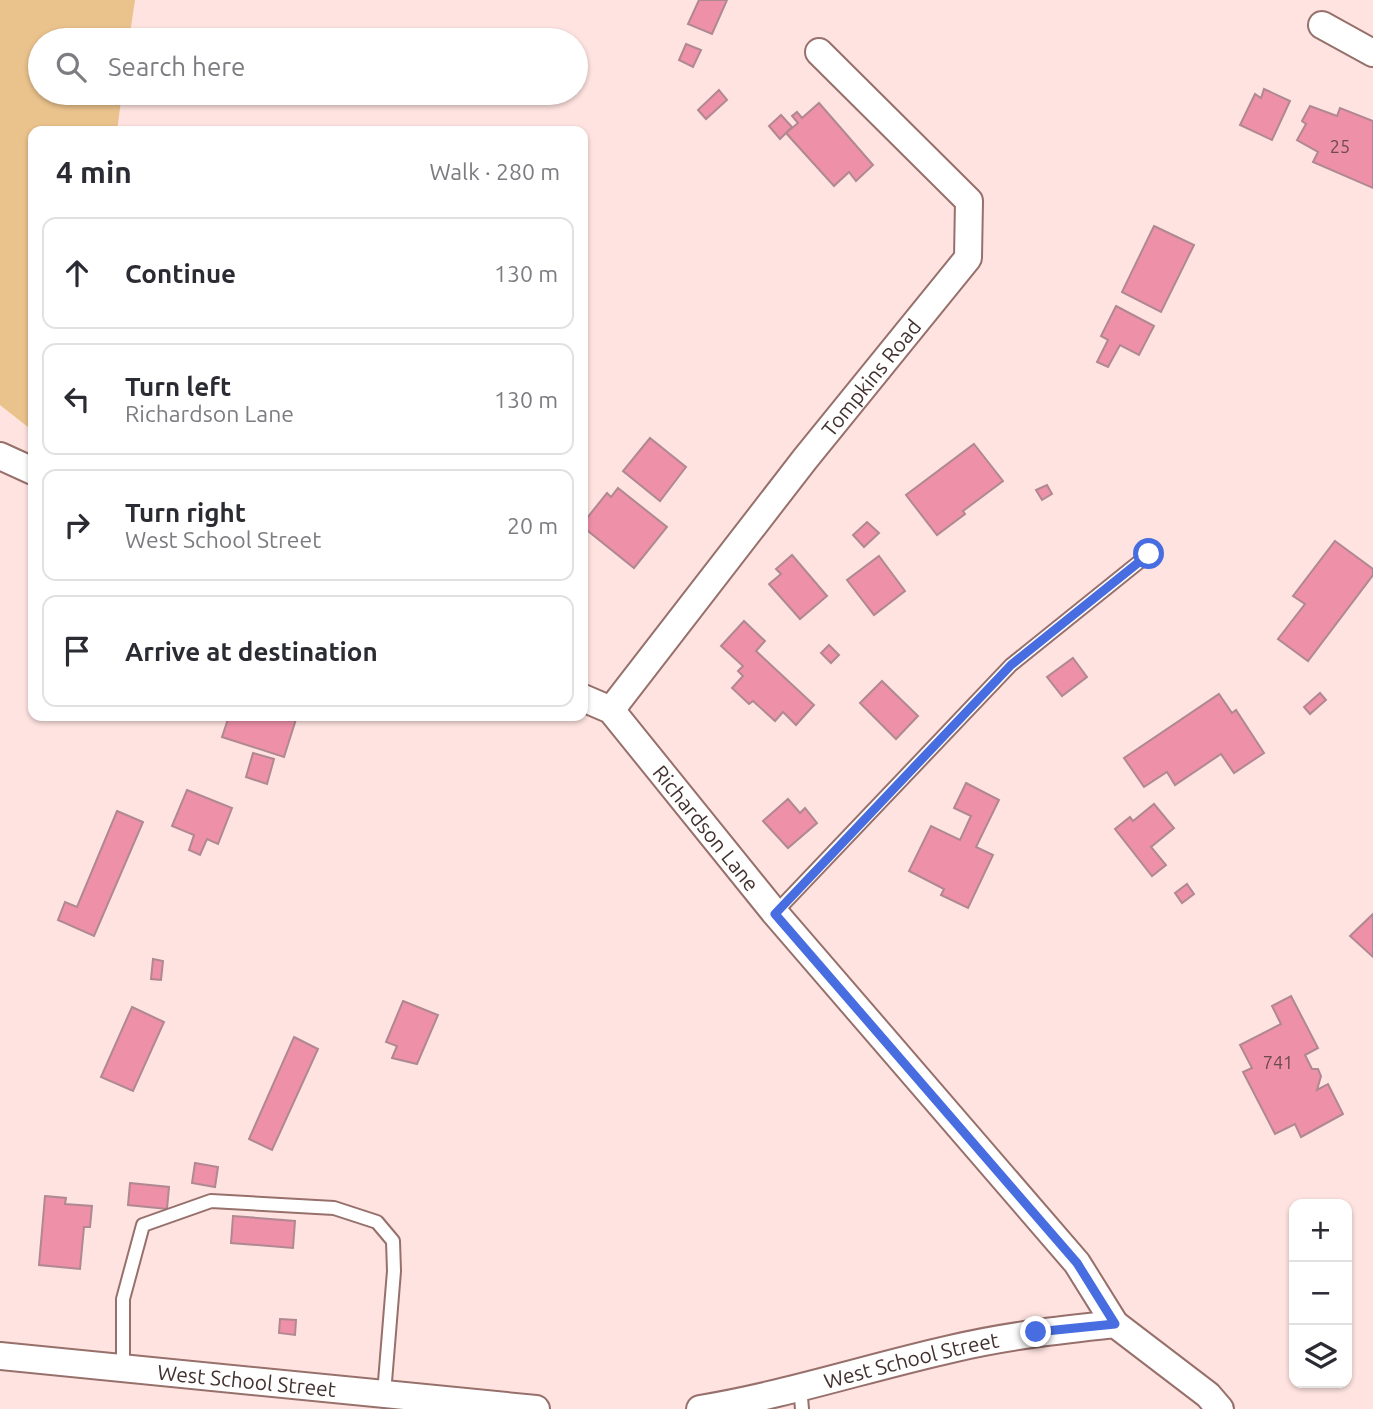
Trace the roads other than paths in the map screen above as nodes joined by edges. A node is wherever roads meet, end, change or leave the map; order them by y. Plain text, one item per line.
1 (1322, 25) dead end
2 (819, 52) dead end
3 (1373, 53) edge
4 (0, 456) edge
5 (28, 469) edge
6 (1149, 554) dead end
7 (588, 700) edge
8 (611, 710) junction
9 (775, 914) junction
10 (1115, 1324) junction
11 (0, 1356) edge
12 (123, 1368) junction
13 (384, 1394) junction
14 (801, 1398) edge
15 (411, 1403) edge
16 (536, 1409) edge
17 (700, 1409) edge
18 (1220, 1409) edge

1 - 3 street
2 - 8 street, Tompkins Road
4 - 5 street
6 - 9 lane
7 - 8 street, Richardson Lane
8 - 9 street, Richardson Lane
9 - 10 street, Richardson Lane
10 - 14 street, West School Street
10 - 18 street
11 - 12 street, West School Street
12 - 13 street, West School Street
12 - 13 lane
13 - 15 street, West School Street
14 - 17 street, West School Street
15 - 16 street, West School Street

